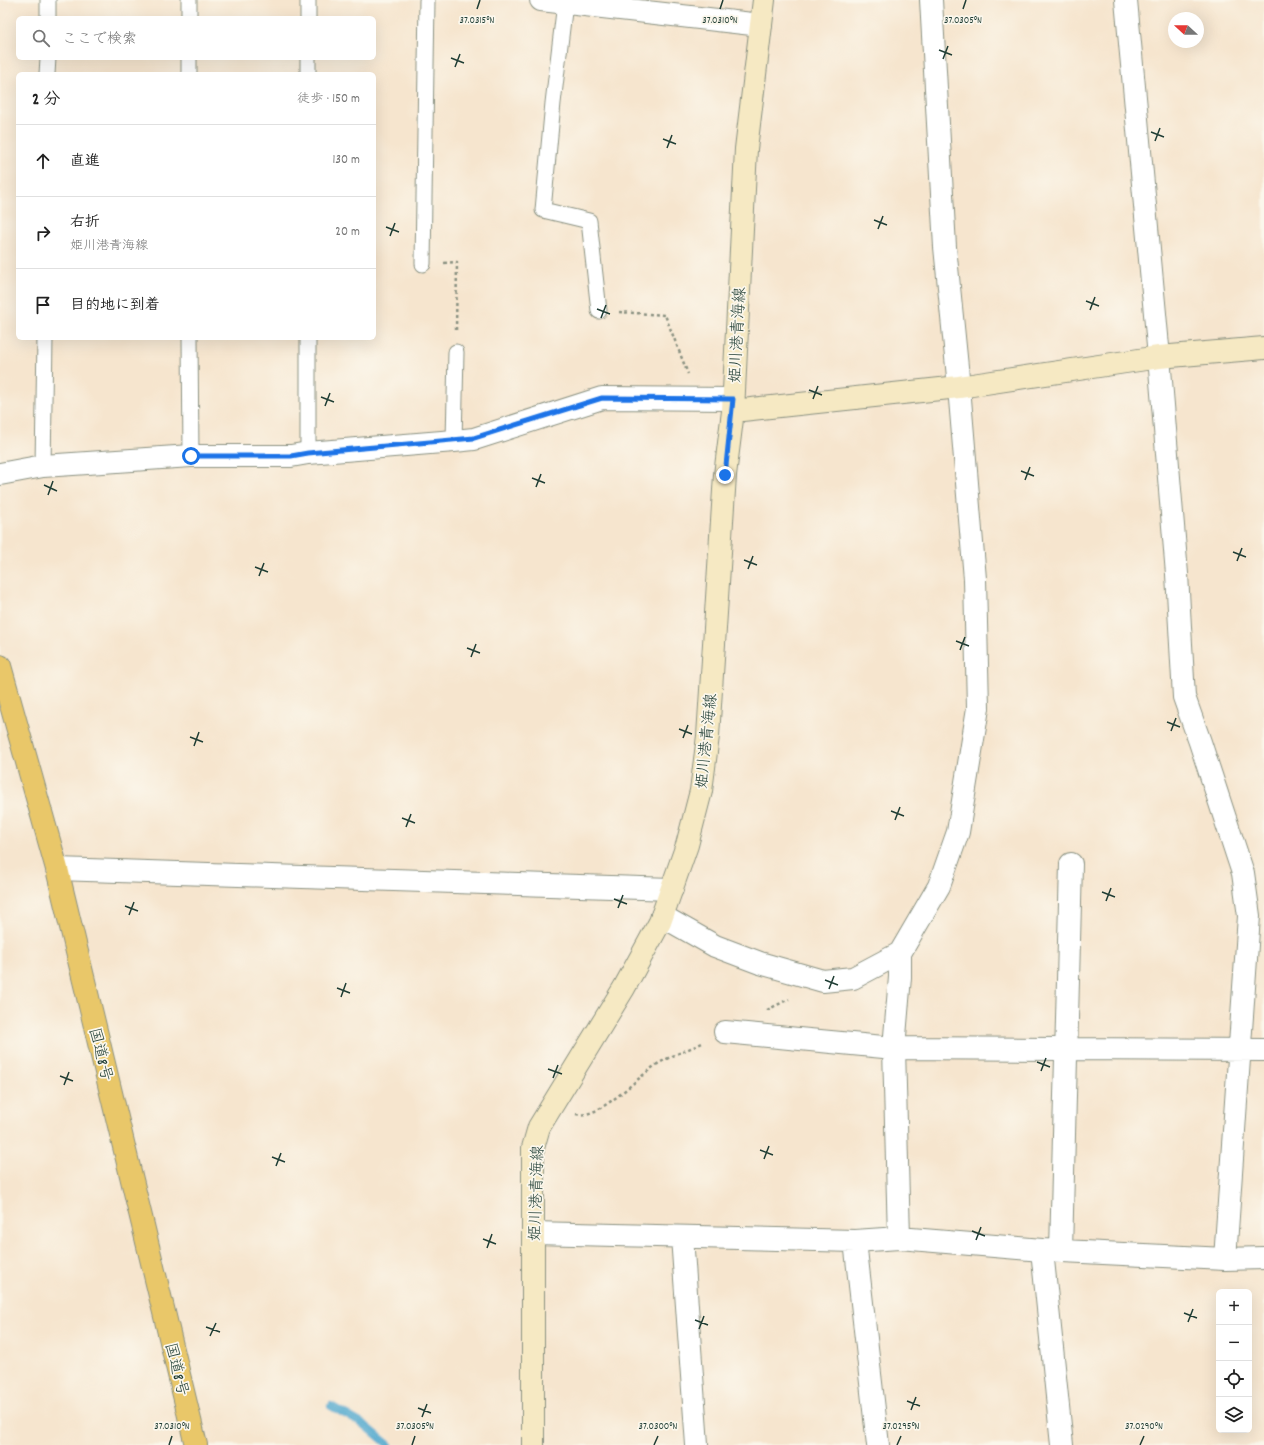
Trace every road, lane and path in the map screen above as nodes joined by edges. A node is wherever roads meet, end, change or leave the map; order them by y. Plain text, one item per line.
1 (48, 0) edge
2 (189, 0) edge
3 (308, 0) edge
4 (427, 0) edge
5 (540, 0) edge
6 (764, 0) edge
7 (931, 0) edge
8 (1126, 0) edge
9 (565, 3) junction
10 (48, 16) edge
11 (189, 16) edge
12 (308, 16) edge
13 (761, 24) junction
14 (48, 60) edge
15 (189, 60) edge
16 (308, 60) edge
17 (47, 72) edge
18 (190, 72) edge
19 (308, 72) edge
20 (423, 264) joint
21 (599, 311) joint
22 (44, 340) edge
23 (190, 340) edge
24 (308, 340) edge
25 (1264, 348) edge
26 (456, 352) joint
27 (1160, 357) junction
28 (959, 387) junction
29 (696, 398) junction
30 (733, 405) junction
31 (454, 441) junction
32 (308, 453) junction
33 (191, 456) junction
34 (43, 466) junction
35 (0, 474) edge
36 (0, 666) edge
37 (1071, 864) dead end
38 (58, 869) junction
39 (672, 889) junction
40 (662, 916) junction
41 (900, 953) junction
42 (823, 981) junction
43 (767, 1010) dead end
44 (725, 1032) joint
45 (894, 1048) junction
46 (1066, 1049) junction
47 (1239, 1050) junction
48 (1264, 1050) edge
49 (550, 1108) junction
50 (533, 1233) junction
51 (682, 1236) junction
52 (899, 1238) junction
53 (855, 1241) junction
54 (1052, 1251) junction
55 (1264, 1258) edge
56 (1225, 1259) junction
57 (196, 1445) edge
58 (533, 1445) edge
59 (697, 1445) edge
60 (878, 1445) edge
61 (1062, 1445) edge

1 - 10 lane
2 - 11 lane
3 - 12 lane
4 - 20 lane
5 - 9 street
6 - 13 main road, 姫川港青海線
7 - 28 street
8 - 27 street
9 - 13 street
9 - 21 lane
13 - 30 main road, 姫川港青海線
14 - 17 lane
15 - 18 lane
16 - 19 lane
20 - 26 path
21 - 29 path
22 - 34 lane
23 - 33 lane
24 - 32 lane
25 - 27 main road
26 - 31 lane
27 - 28 main road
27 - 47 street
28 - 30 main road
28 - 41 street
29 - 30 street
29 - 31 street
30 - 39 main road, 姫川港青海線
31 - 32 street
32 - 33 street
33 - 34 street
34 - 35 street
36 - 38 highway, 国道8号
37 - 46 street
38 - 39 street
38 - 57 highway, 国道8号
39 - 40 main road, 姫川港青海線
40 - 42 street
40 - 49 main road, 姫川港青海線
41 - 42 street
41 - 45 street
42 - 43 path
44 - 45 street
44 - 49 path
45 - 46 street
45 - 52 street
46 - 47 street
46 - 54 street
47 - 48 street
47 - 56 street
49 - 50 main road, 姫川港青海線
50 - 51 street
50 - 58 main road, 姫川港青海線
51 - 53 street
51 - 59 street
52 - 53 street
52 - 54 street
53 - 60 street
54 - 56 street
54 - 61 street
55 - 56 street

